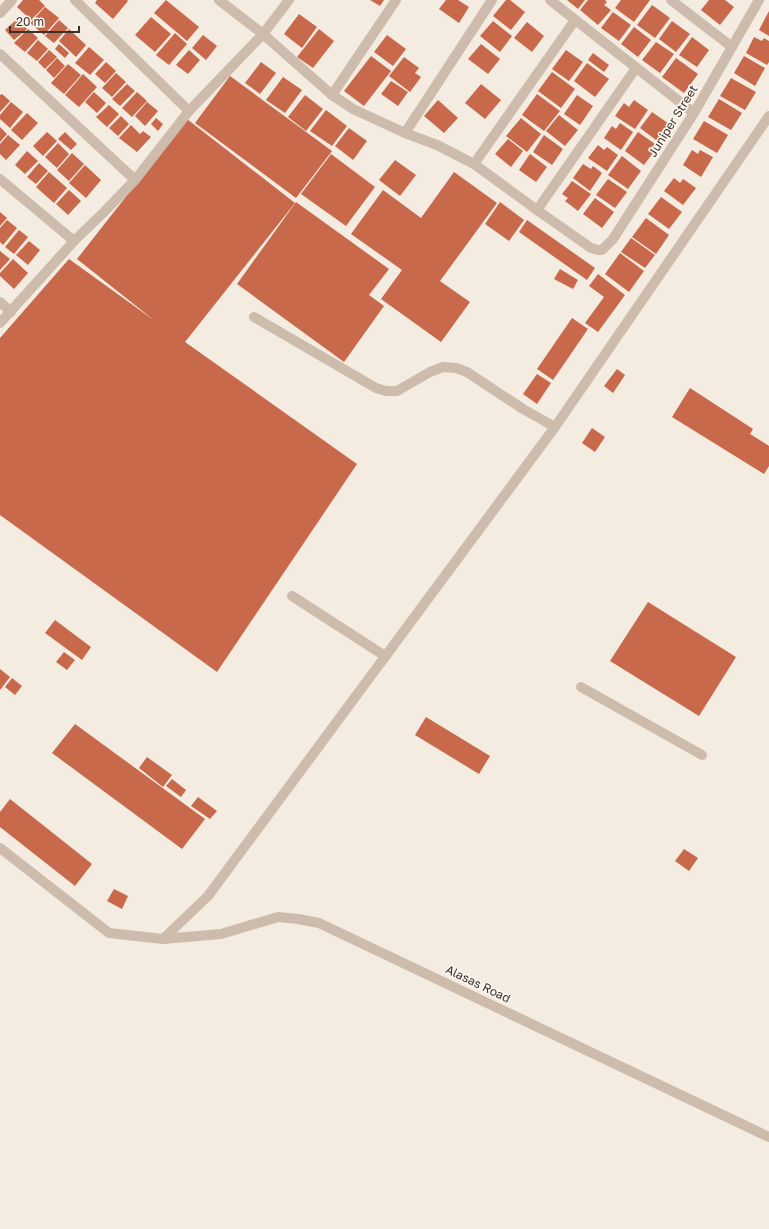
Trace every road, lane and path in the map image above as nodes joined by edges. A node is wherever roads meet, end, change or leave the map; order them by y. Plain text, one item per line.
1 (12, 0) edge
2 (75, 0) edge
3 (219, 0) edge
4 (289, 0) edge
5 (396, 0) edge
6 (492, 0) edge
7 (550, 0) edge
8 (671, 0) edge
9 (759, 0) edge
10 (0, 13) edge
11 (575, 20) junction
12 (263, 34) junction
13 (732, 47) junction
14 (0, 54) edge
15 (636, 68) junction
16 (332, 95) junction
17 (189, 111) junction
18 (694, 113) junction
19 (769, 116) edge
20 (405, 133) junction
21 (474, 164) junction
22 (0, 179) edge
23 (135, 180) junction
24 (537, 210) junction
25 (74, 241) junction
26 (0, 302) edge
27 (11, 312) junction
28 (254, 317) dead end
29 (0, 323) edge
30 (555, 427) junction
31 (292, 596) dead end
32 (385, 656) junction
33 (581, 687) dead end
34 (702, 755) dead end
35 (0, 848) edge
36 (164, 940) junction
37 (769, 1138) edge

1 - 10 street
2 - 17 street
3 - 12 street
4 - 12 street
5 - 16 street
6 - 20 street
7 - 11 street
8 - 13 street
9 - 13 street, Juniper Street
11 - 15 street
11 - 21 street
12 - 16 street
12 - 17 street
13 - 18 street, Juniper Street
14 - 23 street
15 - 18 street
15 - 24 street
16 - 20 street
17 - 23 street
18 - 24 street, Juniper Street
19 - 30 street
20 - 21 street
21 - 24 street
22 - 25 street
23 - 25 street
25 - 27 street
26 - 27 street
27 - 29 street
28 - 30 street
30 - 32 street
31 - 32 street
32 - 36 street
33 - 34 street
35 - 36 street, Alasas Road
36 - 37 street, Alasas Road

